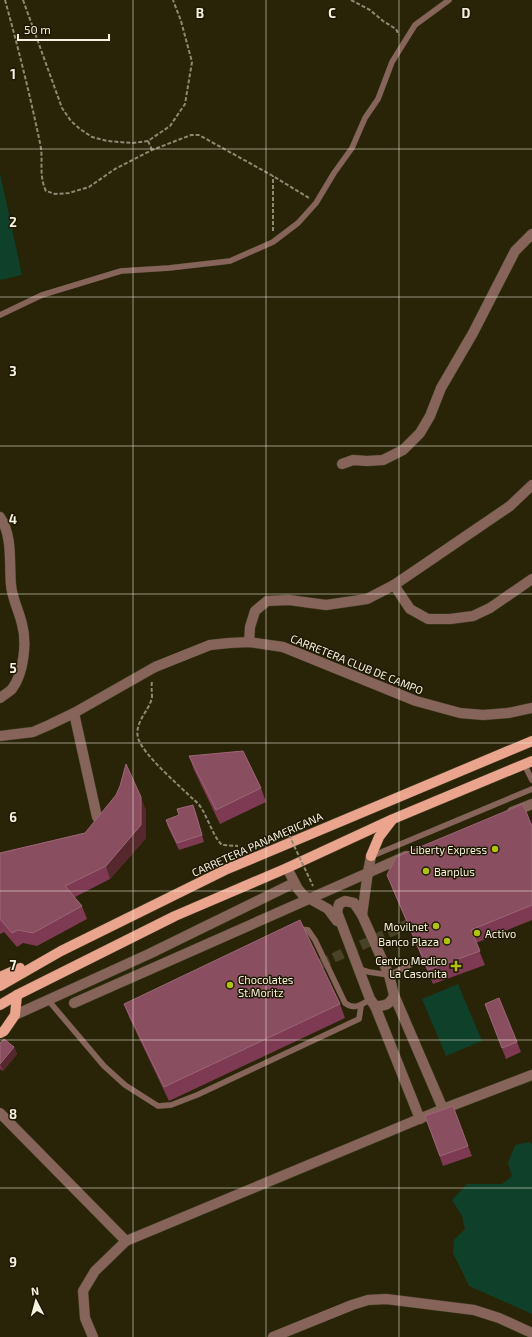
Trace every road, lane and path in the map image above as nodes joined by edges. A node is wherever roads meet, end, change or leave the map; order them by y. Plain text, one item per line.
1 (5, 0) edge
2 (23, 0) edge
3 (173, 0) edge
4 (351, 0) edge
5 (449, 0) edge
6 (403, 45) junction
7 (148, 141) junction
8 (152, 150) junction
9 (273, 176) junction
10 (316, 203) junction
11 (532, 234) edge
12 (273, 242) junction
13 (0, 316) edge
14 (342, 464) dead end
15 (532, 485) edge
16 (0, 517) edge
17 (532, 579) edge
18 (394, 585) junction
19 (250, 642) junction
20 (155, 667) junction
21 (0, 698) edge
22 (532, 708) edge
23 (74, 713) junction
24 (0, 736) edge
25 (532, 741) edge
26 (528, 763) edge
27 (532, 780) edge
28 (532, 789) edge
29 (532, 804) edge
30 (503, 815) edge
31 (97, 817) edge
32 (393, 818) junction
33 (289, 834) dead end
34 (238, 846) dead end
35 (418, 851) edge
36 (371, 856) junction
37 (287, 868) junction
38 (368, 872) junction
39 (294, 883) junction
40 (313, 886) dead end
41 (309, 898) junction
42 (362, 915) junction
43 (299, 929) edge
44 (343, 930) junction
45 (61, 951) junction
46 (410, 965) dead end
47 (359, 969) junction
48 (389, 975) junction
49 (0, 976) edge
50 (0, 986) edge
51 (16, 995) junction
52 (394, 995) junction
53 (48, 1000) junction
54 (74, 1002) dead end
55 (373, 1002) junction
56 (0, 1005) edge
57 (361, 1006) junction
58 (15, 1015) junction
59 (1, 1033) edge
60 (532, 1075) edge
61 (443, 1109) junction
62 (0, 1113) edge
63 (420, 1120) junction
64 (126, 1241) junction
65 (532, 1333) edge
66 (93, 1337) edge
67 (273, 1337) edge

1 - 8 path
2 - 7 path
3 - 7 path
4 - 6 path
5 - 6 lane
6 - 10 lane
7 - 8 path
8 - 9 path
9 - 10 path
9 - 12 path
10 - 12 lane
11 - 14 street
12 - 13 lane
15 - 18 street
16 - 21 street
17 - 18 street
18 - 19 street
19 - 20 street, CARRETERA CLUB DE CAMPO
19 - 22 street, CARRETERA CLUB DE CAMPO
20 - 23 street, CARRETERA CLUB DE CAMPO
20 - 34 path
23 - 24 street, CARRETERA CLUB DE CAMPO
23 - 31 street
25 - 45 main road, CARRETERA PANAMERICANA
26 - 27 lane
26 - 32 main road
28 - 36 lane
29 - 30 street
32 - 36 main road
32 - 37 main road
33 - 40 path, bridge
35 - 38 street
36 - 38 street
37 - 39 street
37 - 51 main road
38 - 41 street
38 - 42 street
39 - 41 street
39 - 53 street
41 - 44 street
41 - 54 street
42 - 44 street
42 - 48 street
43 - 57 lane
44 - 47 street
45 - 49 main road
45 - 50 main road, CARRETERA PANAMERICANA
46 - 48 lane
47 - 48 lane
47 - 55 street
48 - 52 street
51 - 56 main road
51 - 58 main road
52 - 55 street
52 - 61 street
53 - 57 lane
53 - 58 street
55 - 57 lane
55 - 63 street
58 - 59 main road
60 - 61 street
61 - 63 street
62 - 64 street
63 - 64 street
64 - 66 street
65 - 67 street

